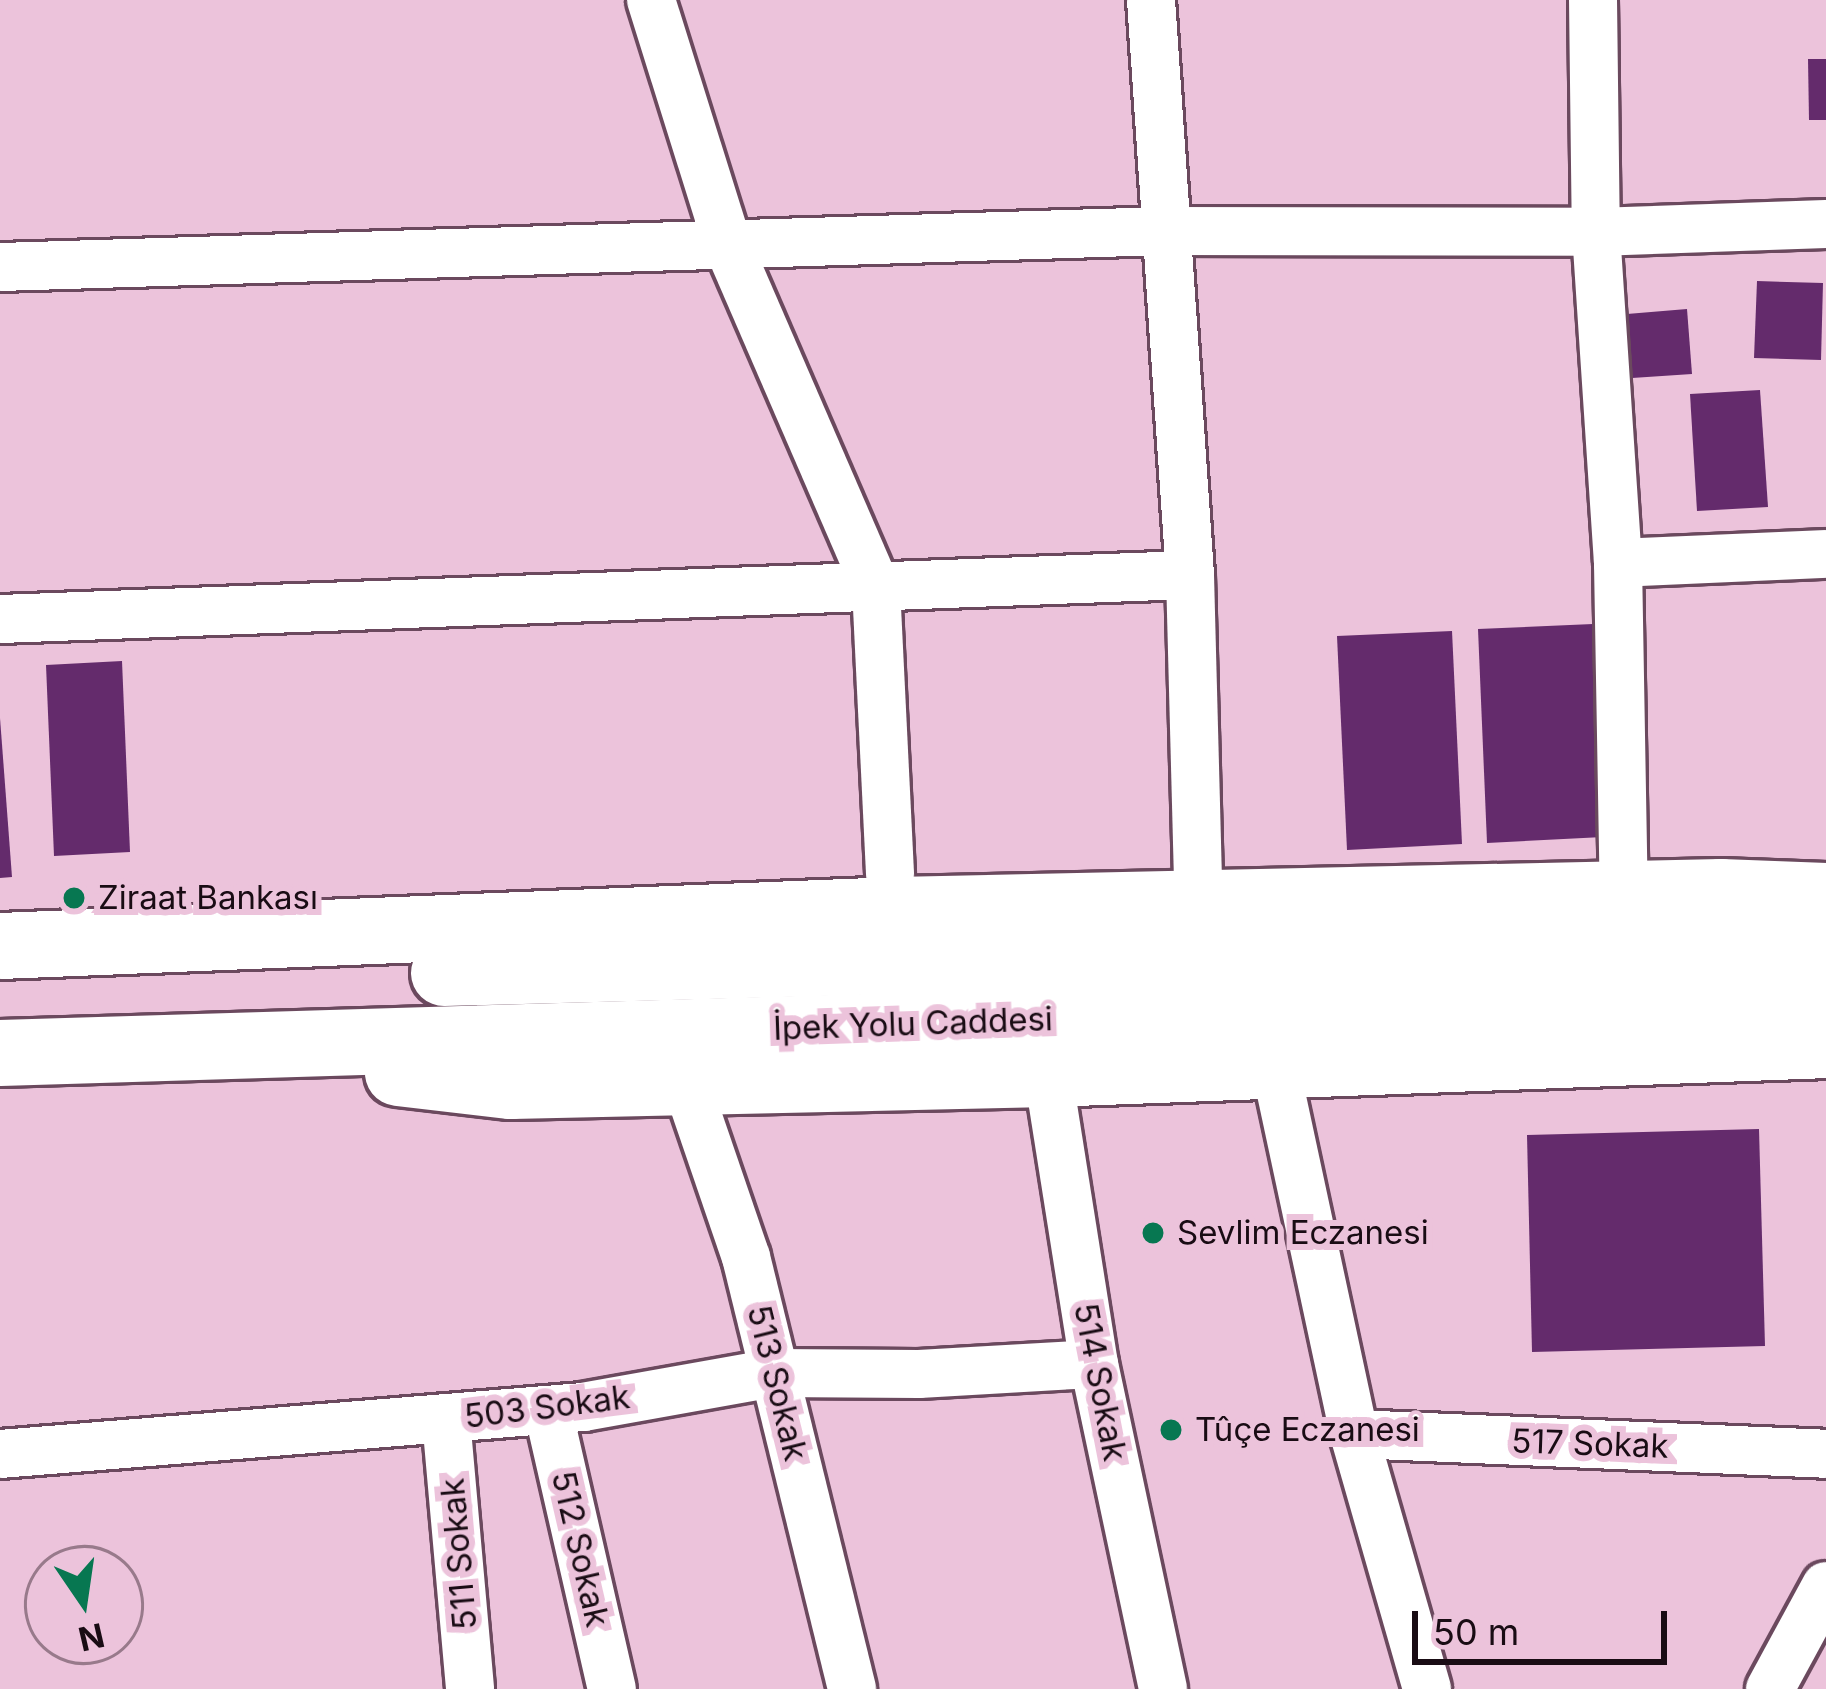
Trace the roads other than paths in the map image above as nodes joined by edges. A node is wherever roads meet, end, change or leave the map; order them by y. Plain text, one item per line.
1 (652, 0) edge
2 (1151, 0) edge
3 (1593, 0) edge
4 (1826, 224) edge
5 (1167, 231) junction
6 (1596, 232) junction
7 (727, 243) junction
8 (0, 267) edge
9 (1826, 554) edge
10 (1618, 563) junction
11 (1190, 575) junction
12 (876, 586) junction
13 (0, 619) edge
14 (890, 875) dead end
15 (1198, 878) dead end
16 (1624, 894) junction
17 (1826, 896) edge
18 (1826, 936) edge
19 (0, 946) edge
20 (0, 986) edge
21 (1826, 998) edge
22 (1826, 1045) edge
23 (174, 1047) junction
24 (0, 1053) edge
25 (1275, 1064) junction
26 (1048, 1074) junction
27 (686, 1082) junction
28 (1094, 1364) junction
29 (774, 1373) junction
30 (548, 1410) junction
31 (446, 1419) junction
32 (1354, 1434) junction
33 (0, 1454) edge
34 (1826, 1454) edge
35 (1826, 1586) edge
36 (470, 1689) edge
37 (612, 1689) edge
38 (852, 1689) edge
39 (1163, 1689) edge
40 (1427, 1689) edge
41 (1769, 1689) edge

1 - 7 street
2 - 5 street
3 - 6 street
4 - 6 street
5 - 6 street
5 - 7 street
5 - 11 street
6 - 10 street
7 - 8 street
7 - 12 street
9 - 10 street
10 - 16 street
11 - 12 street
11 - 15 street
12 - 13 street
12 - 14 street
16 - 17 highway
16 - 19 highway
18 - 20 highway, İpek Yolu Caddesi
21 - 23 highway, İpek Yolu Caddesi
22 - 25 highway
23 - 24 highway, İpek Yolu Caddesi
23 - 27 highway
25 - 26 highway
25 - 32 street
26 - 27 highway
26 - 28 street, 514 Sokak
27 - 29 street, 513 Sokak
28 - 29 street, 503 Sokak
28 - 39 street, 514 Sokak
29 - 30 street, 503 Sokak
29 - 38 street, 513 Sokak
30 - 31 street, 503 Sokak
30 - 37 street, 512 Sokak
31 - 33 street, 503 Sokak
31 - 36 street, 511 Sokak
32 - 34 street, 517 Sokak
32 - 40 street
35 - 41 street

